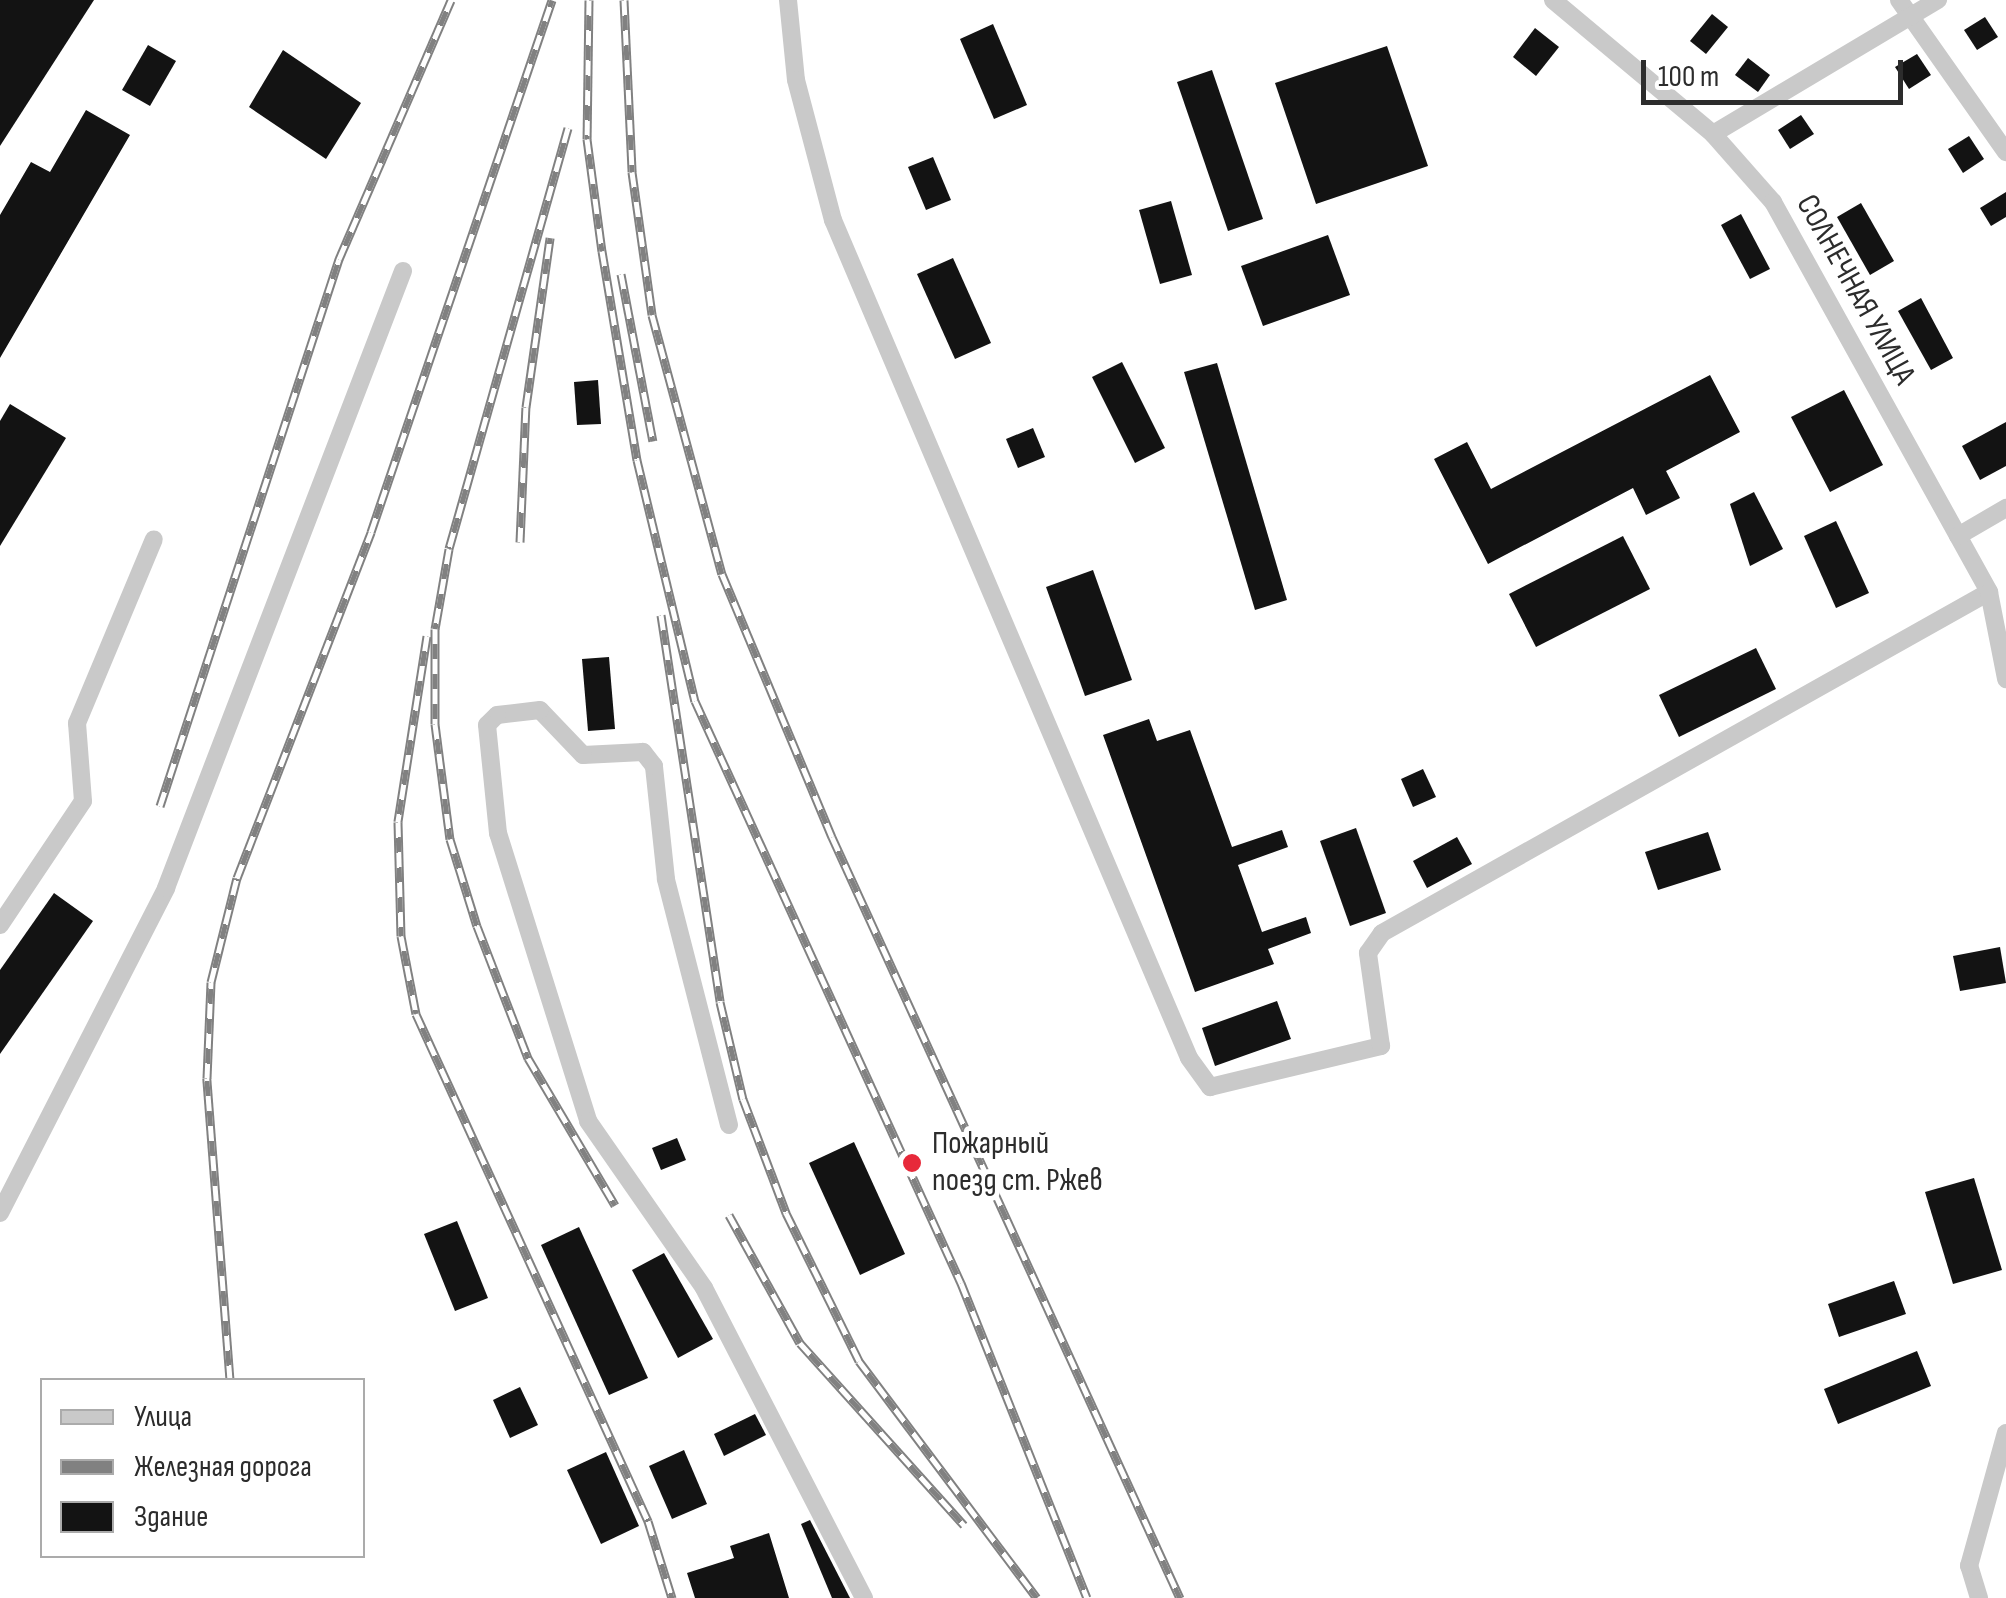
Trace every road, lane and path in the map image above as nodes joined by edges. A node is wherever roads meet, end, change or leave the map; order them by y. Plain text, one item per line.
1 (788, 0) edge
2 (1553, 0) edge
3 (1938, 0) edge
4 (1905, 7) edge
5 (1713, 134) junction
6 (2006, 152) edge
7 (403, 271) dead end
8 (2006, 508) edge
9 (1958, 536) junction
10 (154, 539) dead end
11 (1989, 592) junction
12 (2006, 678) edge
13 (0, 925) edge
14 (729, 1125) dead end
15 (0, 1213) edge
16 (2006, 1433) edge
17 (864, 1598) edge
18 (1979, 1598) edge

1 - 11 street
2 - 5 street, СОЛНЕЧНАЯ УЛИЦА
3 - 4 street
4 - 5 street
4 - 6 street
5 - 9 street, СОЛНЕЧНАЯ УЛИЦА
7 - 15 street
8 - 9 street
9 - 11 street, СОЛНЕЧНАЯ УЛИЦА
10 - 13 street
11 - 12 street, СОЛНЕЧНАЯ УЛИЦА
14 - 17 street
16 - 18 street

